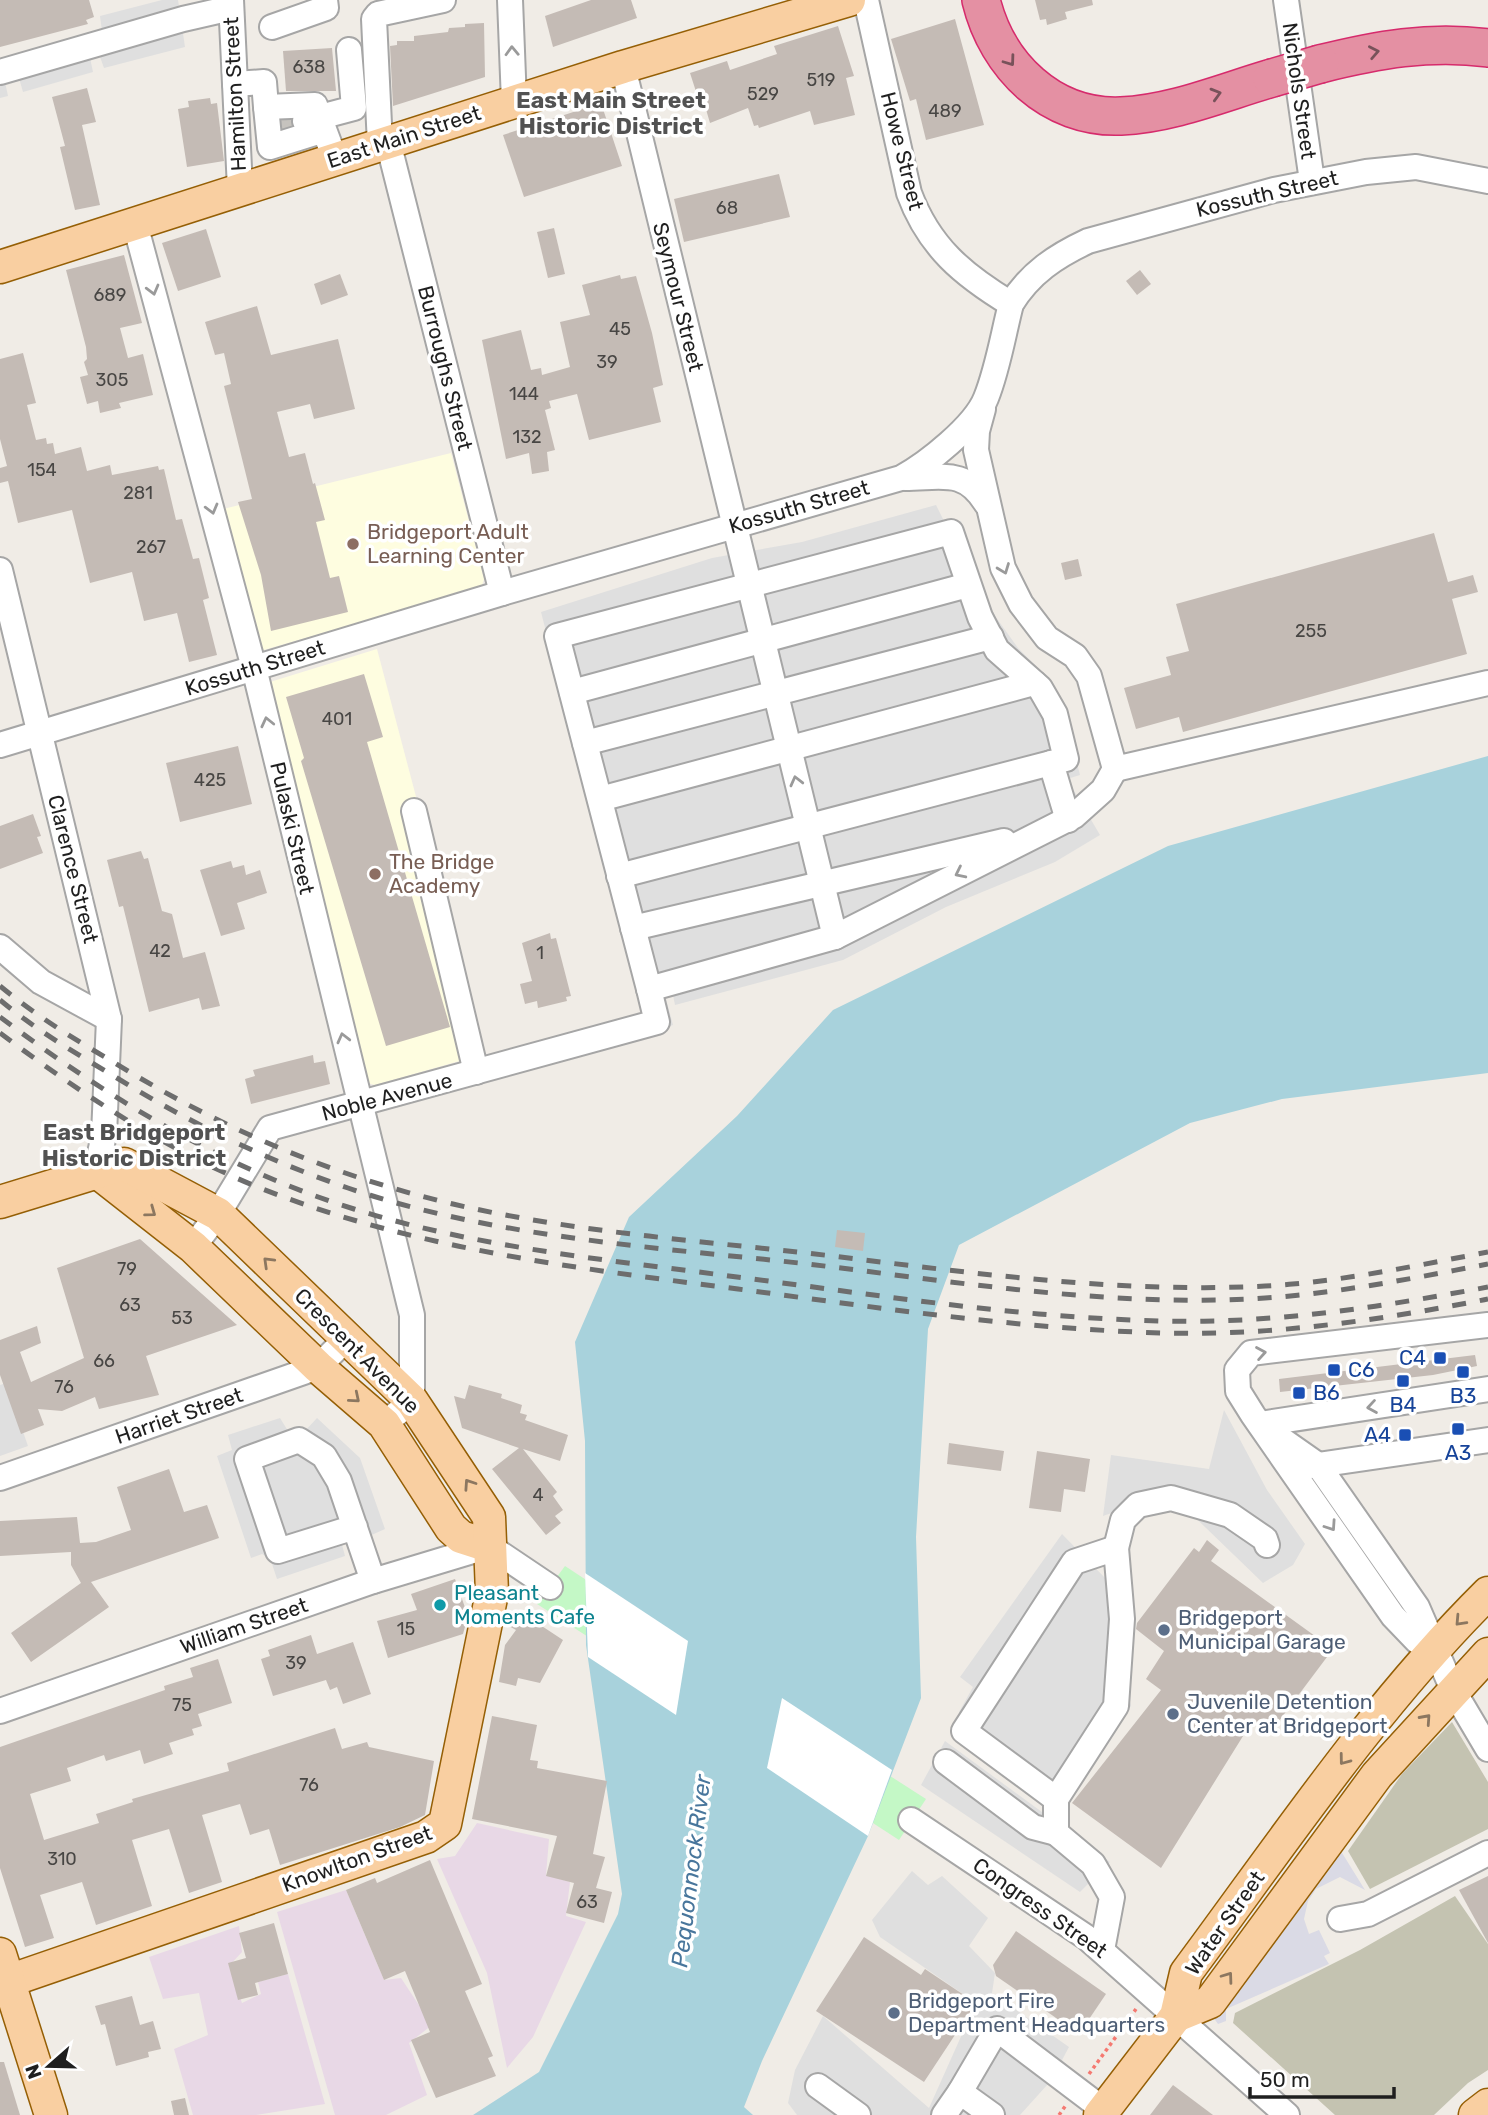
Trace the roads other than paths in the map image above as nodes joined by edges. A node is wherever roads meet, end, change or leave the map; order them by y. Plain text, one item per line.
1 (325, 0) edge
2 (443, 0) edge
3 (510, 0) edge
4 (849, 0) edge
5 (866, 0) edge
6 (981, 0) edge
7 (1286, 0) edge
8 (231, 4) edge
9 (272, 27) dead end
10 (1488, 48) edge
11 (349, 50) dead end
12 (623, 67) junction
13 (0, 72) edge
14 (235, 83) junction
15 (513, 102) junction
16 (237, 130) junction
17 (296, 130) junction
18 (384, 143) junction
19 (281, 176) junction
20 (1312, 181) junction
21 (1488, 181) edge
22 (240, 189) junction
23 (135, 224) junction
24 (0, 267) edge
25 (1011, 304) junction
26 (985, 401) junction
27 (901, 478) junction
28 (986, 503) junction
29 (733, 526) junction
30 (0, 570) edge
31 (747, 583) junction
32 (968, 585) junction
33 (502, 593) junction
34 (991, 637) junction
35 (761, 640) junction
36 (254, 668) junction
37 (1034, 683) junction
38 (1488, 683) edge
39 (572, 692) junction
40 (774, 692) junction
41 (40, 734) junction
42 (585, 743) junction
43 (0, 745) edge
44 (788, 749) junction
45 (1051, 763) junction
46 (1115, 769) junction
47 (600, 799) junction
48 (414, 811) dead end
49 (1068, 820) junction
50 (808, 827) junction
51 (1042, 832) junction
52 (619, 876) junction
53 (822, 883) junction
54 (633, 928) junction
55 (835, 937) junction
56 (0, 947) edge
57 (649, 989) junction
58 (109, 1019) junction
59 (476, 1072) junction
60 (360, 1105) junction
61 (96, 1171) junction
62 (0, 1202) edge
63 (218, 1214) junction
64 (193, 1247) junction
65 (1488, 1325) edge
66 (347, 1338) junction
67 (318, 1367) junction
68 (1488, 1389) edge
69 (412, 1401) junction
70 (384, 1424) junction
71 (1260, 1424) junction
72 (1488, 1440) edge
73 (1318, 1465) junction
74 (1293, 1469) junction
75 (0, 1478) edge
76 (355, 1527) junction
77 (1267, 1545) dead end
78 (489, 1546) junction
79 (1116, 1548) junction
80 (373, 1581) junction
81 (550, 1587) dead end
82 (1488, 1593) edge
83 (1434, 1651) junction
84 (1488, 1654) edge
85 (1453, 1690) junction
86 (0, 1711) edge
87 (1488, 1749) edge
88 (946, 1762) dead end
89 (1056, 1799) junction
90 (911, 1821) dead end
91 (1056, 1833) junction
92 (1488, 1853) edge
93 (1340, 1919) dead end
94 (1102, 1950) junction
95 (3, 1972) edge
96 (1176, 2016) junction
97 (818, 2086) dead end
98 (960, 2092) junction
99 (1488, 2105) edge
100 (1102, 2113) edge
101 (51, 2115) edge
102 (858, 2115) edge
103 (944, 2115) edge
104 (992, 2115) edge
105 (1287, 2115) edge
106 (1475, 2115) edge

1 - 9 street
2 - 18 street, Burroughs Street
15 -> 3 street
4 - 12 main road, East Main Street
5 - 25 street, Howe Street
6 -> 10 highway, bridge
7 - 20 street, Nichols Street
8 - 13 street
8 - 14 street, Hamilton Street
11 - 17 street
12 - 15 main road, East Main Street
12 - 29 street, Seymour Street
14 - 16 street, Hamilton Street
14 - 17 street
15 - 18 main road, East Main Street
16 - 17 street
16 - 22 street, Hamilton Street
17 - 18 main road, East Main Street
17 - 19 main road, East Main Street
17 - 19 street
18 - 33 street, Burroughs Street
19 - 22 main road, East Main Street
20 - 21 street, Kossuth Street
20 - 25 street, Kossuth Street
22 - 23 main road, East Main Street
23 - 24 main road, East Main Street
23 -> 36 street, Pulaski Street
25 - 26 street, Kossuth Street
26 - 27 street, Kossuth Street
26 - 28 street
27 - 28 street
27 - 29 street, Kossuth Street
28 -> 46 street
29 - 31 street, Seymour Street
29 - 33 street, Kossuth Street
30 - 41 street, Clarence Street
31 - 32 street
31 - 35 street, Seymour Street
31 - 39 street
32 - 34 street
32 - 35 street
33 - 36 street, Kossuth Street
34 - 37 street
34 - 40 street
35 - 39 street
35 - 40 street, Seymour Street
36 - 41 street, Kossuth Street
60 -> 36 street, Pulaski Street
37 - 44 street
37 - 45 street
38 - 46 street
39 - 42 street
40 - 42 street
40 - 44 street, Seymour Street
41 - 43 street, Kossuth Street
41 - 58 street, Clarence Street
42 - 47 street
44 - 47 street
50 -> 44 street, Seymour Street
45 - 49 street
45 - 50 street
46 - 49 street
47 - 52 street
48 - 59 street
49 - 51 street
50 - 52 street
50 - 53 street, Seymour Street
51 - 53 street
51 -> 55 street
52 - 54 street
53 - 54 street
53 - 55 street, Seymour Street
54 - 57 street
55 - 57 street
56 - 58 street
57 - 59 street, Noble Avenue
58 - 61 street, Clarence Street
59 - 60 street, Noble Avenue
60 - 63 street, Noble Avenue
60 - 69 street, Pulaski Street
61 - 62 main road
61 - 63 main road, Crescent Avenue
61 -> 64 main road, Crescent Avenue
63 - 64 street, Noble Avenue
66 -> 63 main road, Crescent Avenue
64 - 67 main road, Crescent Avenue
71 -> 65 street
66 - 67 street, Harriet Street
66 - 69 main road, Crescent Avenue
67 -> 70 main road, Crescent Avenue
67 - 75 street, Harriet Street
68 -> 71 street
69 - 70 street
78 -> 69 main road, Crescent Avenue
70 - 78 main road, Crescent Avenue
71 - 73 street
71 - 74 street
72 - 73 street
73 - 74 street
73 - 83 street
74 -> 83 street
76 - 76 street
76 - 80 street
77 - 79 street
78 - 80 street, William Street
78 - 81 street
78 - 95 main road, Knowlton Street
79 - 89 street
79 - 89 street
80 - 86 street, William Street
82 -> 83 main road, Water Street
83 - 85 street
83 -> 96 main road, Water Street
84 - 85 main road, Water Street
85 - 87 street
96 -> 85 main road, Water Street
88 - 91 street
89 - 91 street
90 - 94 street, Congress Street
91 - 94 street
92 - 93 street
94 - 96 street, Congress Street
95 - 101 main road
96 - 100 main road
96 - 105 street, Congress Street
97 - 102 street
98 - 100 street
98 - 103 street
98 - 104 street
99 - 106 main road

